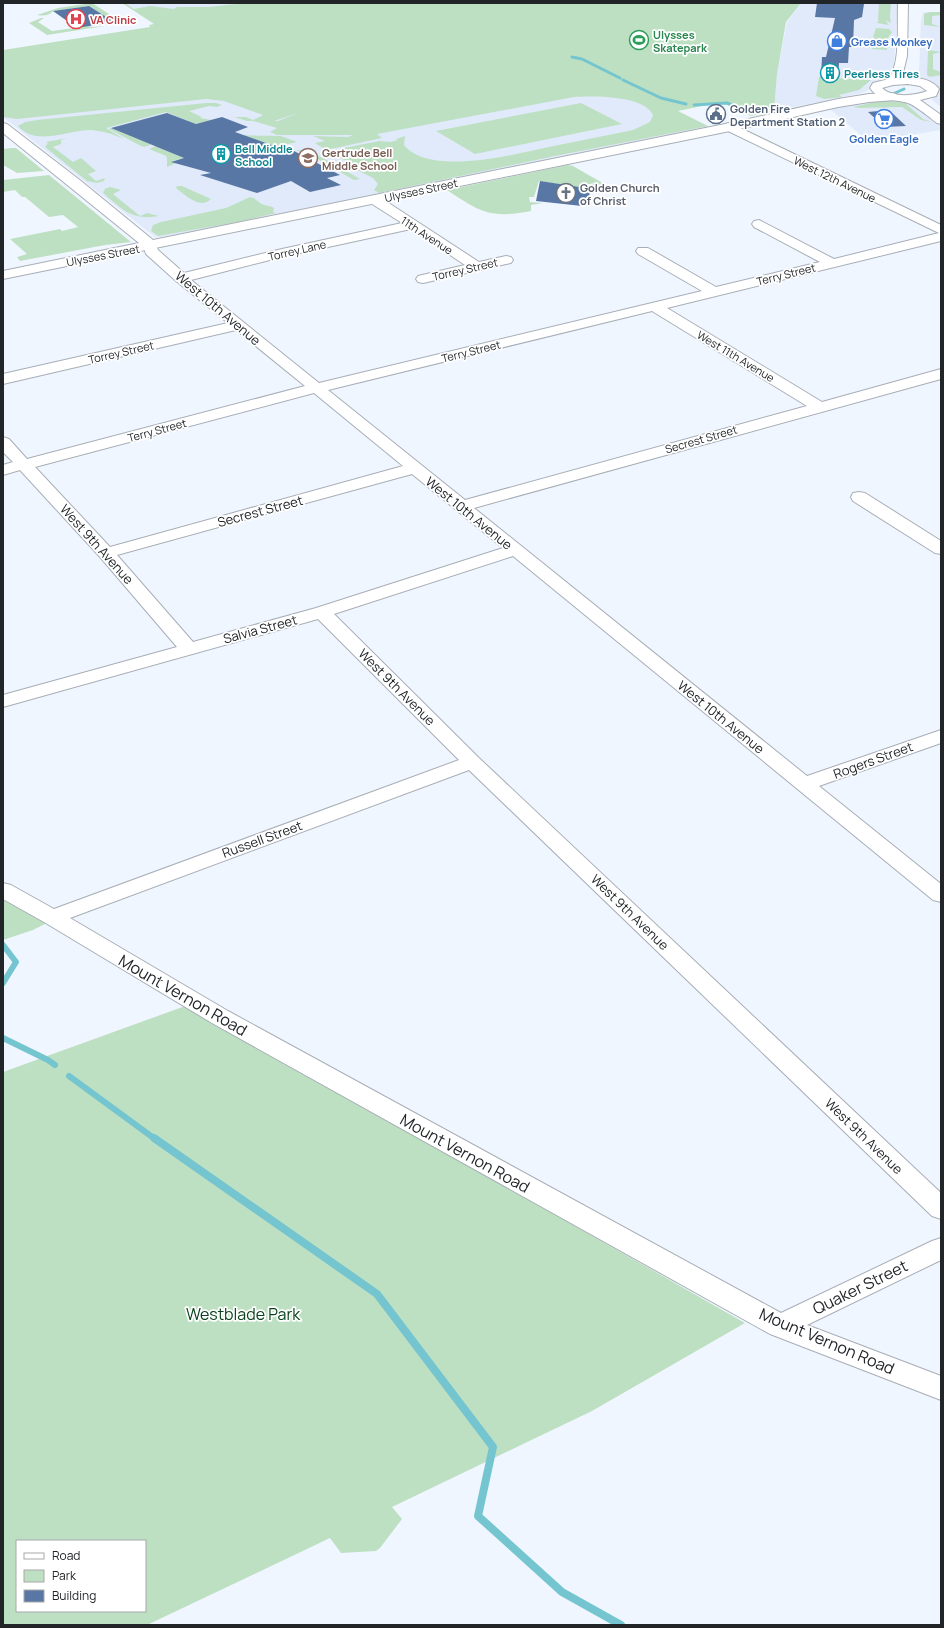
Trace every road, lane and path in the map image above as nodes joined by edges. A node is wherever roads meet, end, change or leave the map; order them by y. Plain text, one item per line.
1 (903, 3) edge
2 (893, 80) junction
3 (876, 88) junction
4 (928, 96) junction
5 (892, 97) junction
6 (908, 98) junction
7 (838, 103) junction
8 (941, 112) edge
9 (941, 120) edge
10 (3, 127) edge
11 (730, 127) junction
12 (379, 201) junction
13 (759, 224) dead end
14 (413, 225) junction
15 (941, 230) edge
16 (941, 237) edge
17 (150, 245) junction
18 (643, 251) dead end
19 (506, 260) dead end
20 (832, 263) junction
21 (476, 266) junction
22 (3, 275) edge
23 (181, 278) junction
24 (423, 279) dead end
25 (714, 292) junction
26 (654, 306) junction
27 (238, 325) junction
28 (941, 374) edge
29 (3, 379) edge
30 (316, 388) junction
31 (819, 407) junction
32 (3, 442) edge
33 (25, 465) junction
34 (414, 468) junction
35 (3, 470) edge
36 (859, 497) dead end
37 (461, 506) junction
38 (941, 548) edge
39 (516, 550) junction
40 (106, 553) junction
41 (322, 612) junction
42 (189, 649) junction
43 (3, 701) edge
44 (941, 736) edge
45 (472, 762) junction
46 (805, 784) junction
47 (3, 890) edge
48 (941, 895) edge
49 (52, 917) junction
50 (941, 1209) edge
51 (941, 1248) edge
52 (780, 1326) junction
53 (941, 1388) edge

1 - 2 street
2 - 3 street, Ulysses Street
2 - 4 street
3 - 5 street
3 - 7 street, Ulysses Street
4 - 6 street, Ulysses Street
4 - 8 street
5 - 6 street, Ulysses Street
5 - 7 street, Ulysses Street
6 - 9 street
7 - 11 street, Ulysses Street
10 - 17 street, West 10th Avenue
11 - 12 street, Ulysses Street
11 - 15 street, West 12th Avenue
12 - 14 street, 11th Avenue
12 - 17 street, Ulysses Street
13 - 20 street
14 - 21 street, 11th Avenue
14 - 23 street, Torrey Lane
16 - 20 street, Terry Street
17 - 22 street, Ulysses Street
17 - 23 street, West 10th Avenue
18 - 25 street
19 - 21 street, Torrey Street
20 - 25 street, Terry Street
21 - 24 street, Torrey Street
23 - 27 street, West 10th Avenue
25 - 26 street, Terry Street
26 - 30 street, Terry Street
26 - 31 street, West 11th Avenue
27 - 29 street, Torrey Street
27 - 30 street, West 10th Avenue
28 - 31 street, Secrest Street
30 - 33 street, Terry Street
30 - 34 street, West 10th Avenue
31 - 37 street, Secrest Street
32 - 33 street, West 9th Avenue
33 - 35 street, Terry Street
33 - 40 street, West 9th Avenue
34 - 37 street, West 10th Avenue
34 - 40 street, Secrest Street
36 - 38 street
37 - 39 street, West 10th Avenue
39 - 41 street, Salvia Street
39 - 46 street, West 10th Avenue
40 - 42 street, West 9th Avenue
41 - 42 street, Salvia Street
41 - 45 street, West 9th Avenue
42 - 43 street, Salvia Street
44 - 46 street, Rogers Street
45 - 49 street, Russell Street
45 - 50 street, West 9th Avenue
46 - 48 street, West 10th Avenue
47 - 49 street, Mount Vernon Road
49 - 52 street, Mount Vernon Road
51 - 52 street, Quaker Street
52 - 53 street, Mount Vernon Road

